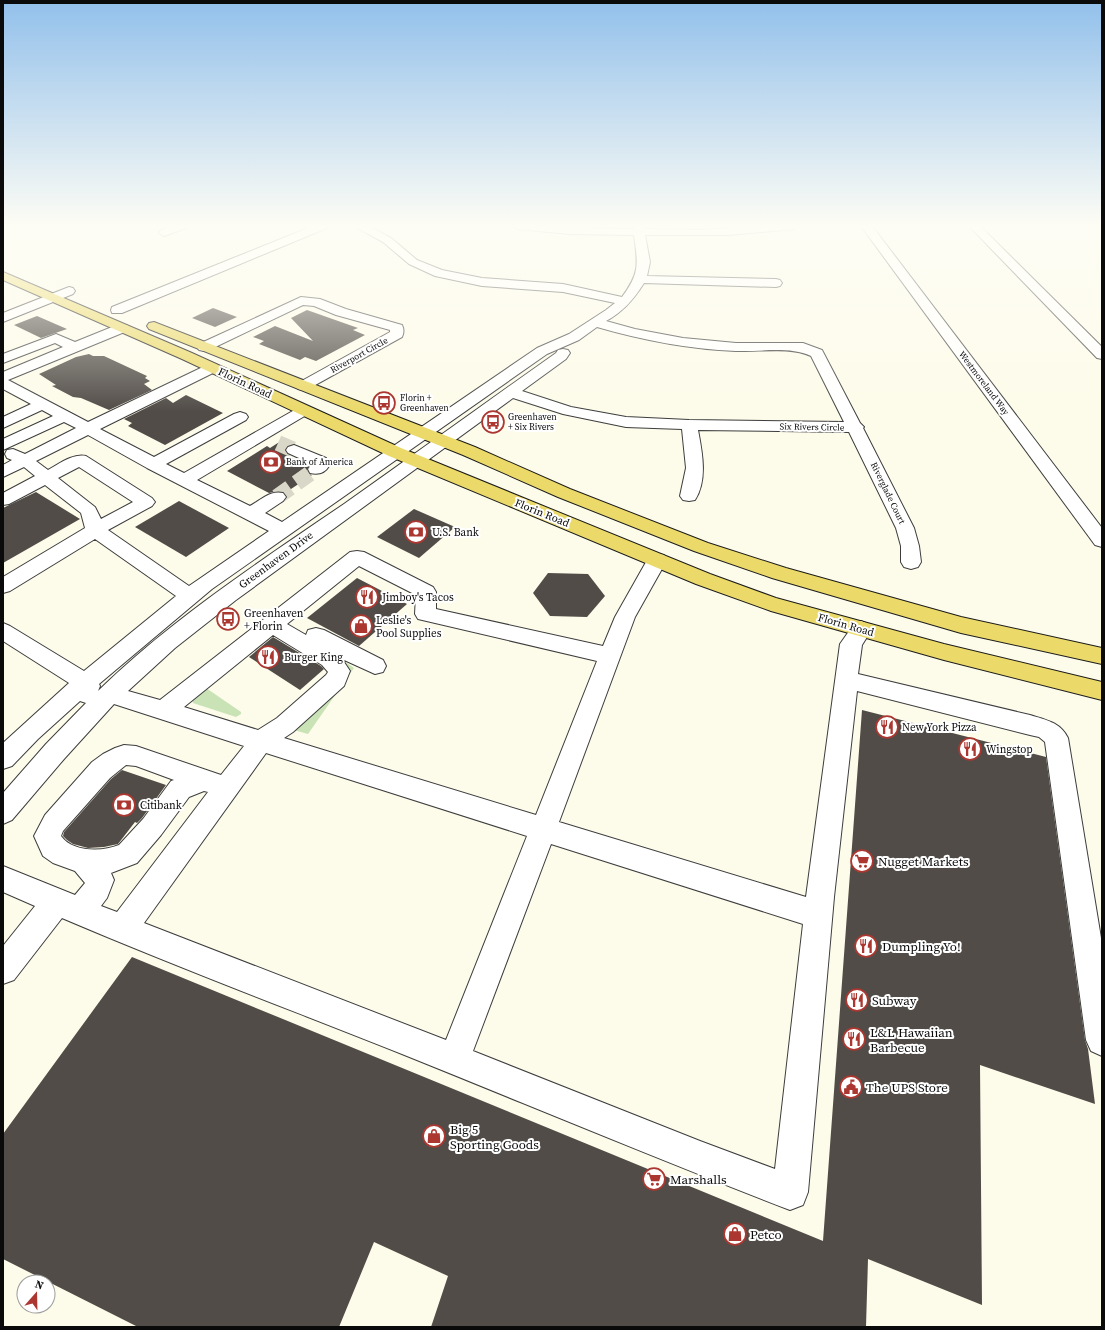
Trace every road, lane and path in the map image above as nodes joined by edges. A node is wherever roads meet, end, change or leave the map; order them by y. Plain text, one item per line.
1 (44, 288) edge
2 (171, 288) edge
3 (563, 288) edge
4 (634, 288) edge
5 (913, 288) edge
6 (1036, 288) edge
7 (54, 291) junction
8 (69, 291) joint
9 (83, 296) dead end
10 (625, 301) junction
11 (103, 305) dead end
12 (117, 310) junction
13 (3, 318) edge
14 (594, 322) junction
15 (122, 328) junction
16 (574, 337) junction
17 (204, 347) junction
18 (76, 348) junction
19 (1102, 355) edge
20 (3, 359) edge
21 (212, 368) junction
22 (3, 377) edge
23 (3, 383) edge
24 (303, 386) junction
25 (21, 392) junction
26 (510, 392) junction
27 (3, 401) edge
28 (43, 404) junction
29 (303, 411) junction
30 (65, 416) junction
31 (240, 417) dead end
32 (3, 423) edge
33 (689, 425) junction
34 (87, 428) junction
35 (856, 428) junction
36 (424, 433) junction
37 (261, 435) junction
38 (443, 440) junction
39 (278, 443) tunnel mouth
40 (3, 445) edge
41 (3, 448) edge
42 (294, 450) tunnel mouth
43 (395, 452) junction
44 (25, 460) junction
45 (415, 460) junction
46 (153, 464) junction
47 (316, 469) dead end
48 (3, 472) edge
49 (47, 477) junction
50 (184, 480) junction
51 (277, 496) tunnel mouth
52 (689, 496) dead end
53 (3, 500) edge
54 (251, 514) junction
55 (95, 530) junction
56 (283, 530) junction
57 (1102, 541) edge
58 (657, 560) junction
59 (911, 562) dead end
60 (221, 573) junction
61 (3, 586) edge
62 (190, 596) junction
63 (276, 621) junction
64 (861, 629) junction
65 (3, 631) edge
66 (609, 656) junction
67 (1102, 656) edge
68 (375, 666) dead end
69 (846, 680) junction
70 (85, 682) junction
71 (1102, 691) edge
72 (110, 694) junction
73 (164, 710) junction
74 (262, 741) junction
75 (3, 760) edge
76 (216, 784) junction
77 (3, 790) edge
78 (3, 812) edge
79 (543, 829) junction
80 (84, 862) junction
81 (3, 878) edge
82 (69, 907) junction
83 (818, 915) junction
84 (122, 930) junction
85 (3, 969) edge
86 (1102, 1040) edge
87 (454, 1059) junction

1 - 7 main road, Florin Road
2 - 12 street
3 - 10 street
4 - 10 street, Greenhaven Drive
5 - 57 street, Westmoreland Way
6 - 19 street
7 - 8 street
7 - 13 street
7 - 15 main road, Florin Road
8 - 9 main road
10 - 14 street, Greenhaven Drive
11 - 12 main road, Florin Road
12 - 17 main road, Florin Road
14 - 16 street, Greenhaven Drive
14 - 35 street, Six Rivers Circle
15 - 18 street
15 - 21 main road, Florin Road
16 - 26 street, Greenhaven Drive
16 - 36 street, Greenhaven Drive
17 - 24 main road, Florin Road
17 - 24 street, Riverport Circle
18 - 20 street
18 - 22 street
21 - 29 main road, Florin Road
21 - 34 street
23 - 25 street
24 - 36 main road, Florin Road
25 - 27 street
25 - 28 street
26 - 33 street, Six Rivers Circle
26 - 38 street, Greenhaven Drive
28 - 30 street
28 - 32 street
29 - 37 street
29 - 43 main road, Florin Road
30 - 34 street
30 - 40 street
31 - 46 street
33 - 35 street, Six Rivers Circle
33 - 52 street
34 - 44 street
34 - 46 street
35 - 59 street, Riverglade Court
36 - 38 main road, Florin Road
36 - 43 street, Greenhaven Drive
37 - 39 street
37 - 50 street
38 - 45 street, Greenhaven Drive
38 - 67 main road, Florin Road
41 - 44 street
42 - 47 street
43 - 45 main road, Florin Road
43 - 56 street, Greenhaven Drive
44 - 48 street
44 - 49 street
45 - 58 main road, Florin Road
45 - 72 street, Greenhaven Drive
46 - 50 street
49 - 53 street
49 - 55 street
49 - 55 street
50 - 54 street
51 - 54 street
54 - 56 street
55 - 61 street
55 - 62 street
56 - 60 street, Greenhaven Drive
58 - 64 main road, Florin Road
58 - 66 street
60 - 62 street, Greenhaven Drive
60 - 72 street
62 - 70 street, Greenhaven Drive
63 - 66 street
63 - 68 street
63 - 73 street
63 - 74 street
64 - 69 street
64 - 71 main road, Florin Road
65 - 70 street
66 - 79 street
69 - 83 street
69 - 86 street
70 - 75 street, Greenhaven Drive
70 - 77 street
72 - 73 street
72 - 78 street, Greenhaven Drive
73 - 74 street
74 - 76 street
74 - 79 street
76 - 80 street
76 - 80 street
76 - 84 street
79 - 83 street
79 - 87 street
80 - 82 street
81 - 82 street
82 - 84 street
82 - 85 street
83 - 87 street
84 - 87 street

